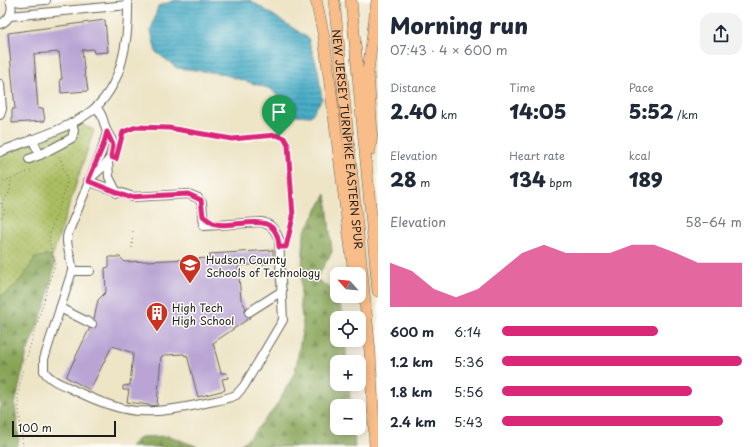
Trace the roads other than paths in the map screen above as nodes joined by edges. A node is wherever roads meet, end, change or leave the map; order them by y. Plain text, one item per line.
1 (10, 0) edge
2 (46, 0) edge
3 (316, 0) edge
4 (334, 0) edge
5 (351, 0) edge
6 (377, 0) edge
7 (128, 3) edge
8 (10, 16) junction
9 (0, 24) edge
10 (0, 84) edge
11 (96, 107) junction
12 (1, 112) edge
13 (72, 123) junction
14 (107, 132) junction
15 (32, 139) junction
16 (0, 152) edge
17 (40, 155) junction
18 (29, 159) dead end
19 (108, 162) junction
20 (88, 181) junction
21 (368, 184) junction
22 (117, 192) junction
23 (203, 216) junction
24 (217, 224) junction
25 (353, 267) edge
26 (72, 271) junction
27 (90, 271) dead end
28 (282, 291) junction
29 (378, 291) edge
30 (360, 303) edge
31 (60, 308) junction
32 (249, 312) dead end
33 (92, 324) dead end
34 (368, 334) junction
35 (375, 447) edge

1 - 2 street
1 - 8 street
3 - 25 highway
4 - 34 highway, NEW JERSEY TURNPIKE EASTERN SPUR
5 - 21 highway, NEW JERSEY TURNPIKE EASTERN SPUR
6 - 21 highway
7 - 8 street
7 - 11 street
8 - 9 street
10 - 12 street
11 - 13 street
11 - 14 street
13 - 15 street
13 - 17 street
14 - 19 street
14 - 20 street
15 - 16 street
15 - 17 street
17 - 18 street
19 - 20 street
19 - 22 street
20 - 22 street
20 - 26 street
21 - 29 highway, NEW JERSEY TURNPIKE EASTERN SPUR
22 - 23 street
23 - 24 street
23 - 24 street
24 - 28 street
26 - 27 street
26 - 31 street
28 - 31 street
28 - 32 street
30 - 34 highway
31 - 33 street
34 - 35 highway, NEW JERSEY TURNPIKE EASTERN SPUR

